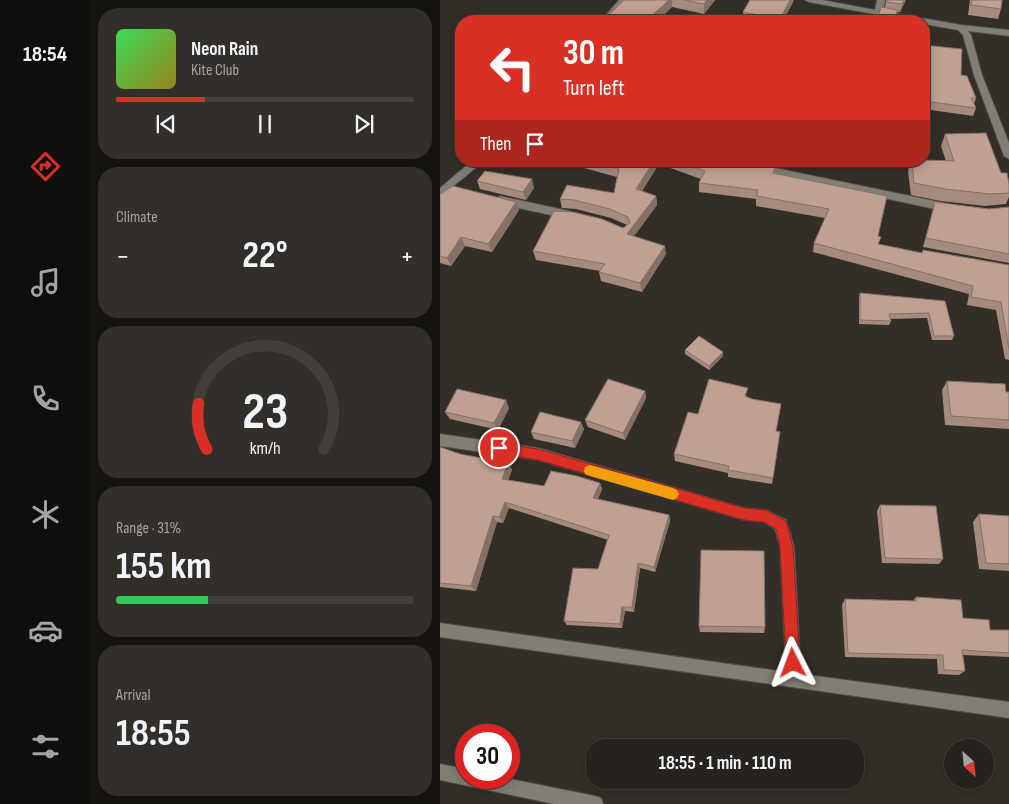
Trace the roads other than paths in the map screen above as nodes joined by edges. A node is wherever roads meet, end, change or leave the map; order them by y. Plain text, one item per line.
1 (622, 0) edge
2 (809, 0) edge
3 (882, 0) edge
4 (879, 13) junction
5 (610, 15) edge
6 (890, 15) edge
7 (930, 22) edge
8 (961, 28) junction
9 (1009, 33) edge
10 (1009, 156) edge
11 (473, 167) edge
12 (754, 167) edge
13 (440, 193) edge
14 (485, 196) edge
15 (958, 209) edge
16 (583, 217) edge
17 (440, 440) edge
18 (440, 630) edge
19 (794, 681) junction
20 (1009, 710) edge
21 (440, 772) edge
22 (455, 775) edge
23 (520, 788) edge
24 (595, 804) edge

1 - 5 street
2 - 4 street
3 - 4 street
4 - 6 street
7 - 8 street
8 - 9 street
8 - 10 street
11 - 13 street
12 - 15 street
14 - 16 street
17 - 19 street
18 - 19 street
19 - 20 street
21 - 22 street
23 - 24 street

